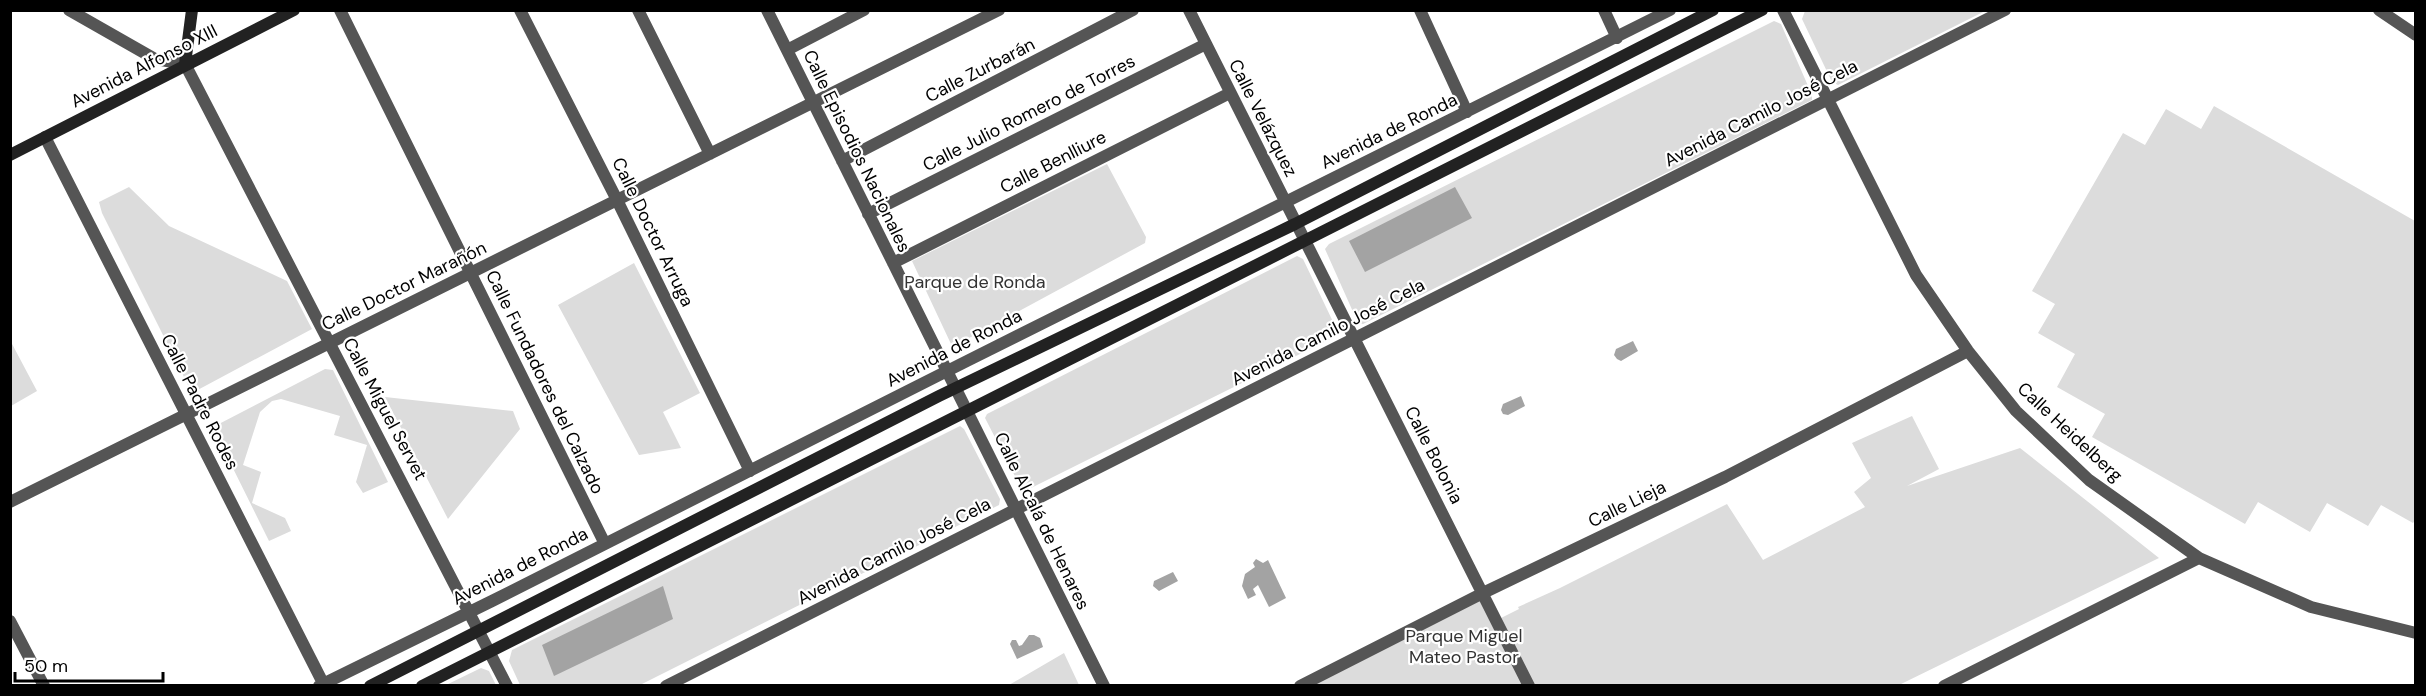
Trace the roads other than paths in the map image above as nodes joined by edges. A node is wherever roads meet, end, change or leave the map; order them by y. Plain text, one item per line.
1 (69, 10) edge
2 (192, 10) edge
3 (294, 10) edge
4 (340, 10) edge
5 (520, 10) edge
6 (638, 10) edge
7 (768, 10) edge
8 (864, 10) edge
9 (999, 10) edge
10 (1134, 10) edge
11 (1189, 10) edge
12 (1420, 10) edge
13 (1604, 10) edge
14 (1670, 10) edge
15 (1713, 10) edge
16 (1762, 10) edge
17 (1783, 10) edge
18 (2006, 10) edge
19 (2379, 10) edge
20 (2415, 35) edge
21 (1617, 38) junction
22 (1206, 44) junction
23 (787, 50) junction
24 (185, 64) junction
25 (1230, 93) junction
26 (1828, 100) junction
27 (813, 103) junction
28 (1467, 112) junction
29 (45, 137) junction
30 (710, 154) junction
31 (10, 155) edge
32 (842, 162) junction
33 (617, 200) junction
34 (1285, 203) junction
35 (868, 214) junction
36 (1295, 224) junction
37 (1304, 242) junction
38 (893, 263) junction
39 (471, 273) junction
40 (1355, 338) junction
41 (330, 343) junction
42 (1968, 351) junction
43 (947, 372) junction
44 (956, 389) junction
45 (967, 411) junction
46 (186, 415) junction
47 (750, 471) junction
48 (10, 502) edge
49 (1017, 509) junction
50 (604, 544) junction
51 (2199, 558) junction
52 (1483, 593) junction
53 (470, 612) junction
54 (10, 621) edge
55 (480, 630) junction
56 (2415, 633) edge
57 (490, 651) junction
58 (321, 684) edge
59 (44, 686) edge
60 (370, 686) edge
61 (422, 686) edge
62 (507, 686) edge
63 (666, 686) edge
64 (1104, 686) edge
65 (1300, 686) edge
66 (1529, 686) edge
67 (1944, 686) edge

1 - 24 street
2 - 24 street
3 - 24 street, Avenida Alfonso XIII
4 - 39 street, Calle Fundadores del Calzado
5 - 33 street, Calle Doctor Arruga
6 - 30 street
7 - 23 street, Calle Episodios Nacionales
8 - 23 street
9 - 27 street, Calle Doctor Marañón
10 - 32 street, Calle Zurbarán
11 - 22 street, Calle Velázquez
12 - 28 street
13 - 21 street
14 - 21 street, Avenida de Ronda
15 - 36 street, Avenida de Ronda
16 - 37 street
17 - 26 street, Calle Heidelberg
18 - 26 street, Avenida Camilo José Cela
19 - 20 street
21 - 28 street, Avenida de Ronda
22 - 25 street, Calle Velázquez
22 - 35 street, Calle Julio Romero de Torres
23 - 27 street, Calle Episodios Nacionales
24 - 29 street, Avenida Alfonso XIII
24 - 41 street, Calle Miguel Servet
25 - 34 street, Calle Velázquez
25 - 38 street, Calle Benlliure
26 - 40 street, Avenida Camilo José Cela
26 - 42 street, Calle Heidelberg
27 - 30 street, Calle Doctor Marañón
27 - 32 street, Calle Episodios Nacionales
28 - 34 street, Avenida de Ronda
29 - 31 street, Avenida Alfonso XIII
29 - 46 street, Calle Padre Rodes
30 - 33 street, Calle Doctor Marañón
32 - 35 street, Calle Episodios Nacionales
33 - 39 street, Calle Doctor Marañón
33 - 47 street, Calle Doctor Arruga
34 - 36 street, Calle Velázquez
34 - 43 street, Avenida de Ronda
35 - 38 street, Calle Episodios Nacionales
36 - 37 street, Calle Velázquez
36 - 44 street, Avenida de Ronda
37 - 40 street, Calle Bolonia
37 - 45 street
38 - 43 street, Calle Episodios Nacionales
39 - 41 street, Calle Doctor Marañón
39 - 50 street, Calle Fundadores del Calzado
40 - 49 street, Avenida Camilo José Cela
40 - 52 street, Calle Bolonia
41 - 46 street, Calle Doctor Marañón
41 - 53 street, Calle Miguel Servet
42 - 51 street, Calle Heidelberg
42 - 52 street, Calle Lieja
43 - 44 street, Calle Alcalá de Henares
43 - 47 street, Avenida de Ronda
44 - 45 street, Calle Alcalá de Henares
44 - 55 street, Avenida de Ronda
45 - 49 street, Calle Alcalá de Henares
45 - 57 street
46 - 48 street, Calle Doctor Marañón
46 - 58 street, Calle Padre Rodes
47 - 50 street, Avenida de Ronda
49 - 63 street, Avenida Camilo José Cela
49 - 64 street, Calle Alcalá de Henares
50 - 53 street, Avenida de Ronda
51 - 56 street, Calle Heidelberg
51 - 67 street
52 - 65 street, Calle Lieja
52 - 66 street, Calle Bolonia
53 - 55 street, Calle Miguel Servet
53 - 58 street, Avenida de Ronda
54 - 59 street
55 - 57 street, Calle Miguel Servet
55 - 60 street, Avenida de Ronda
57 - 61 street
57 - 62 street, Calle Miguel Servet

